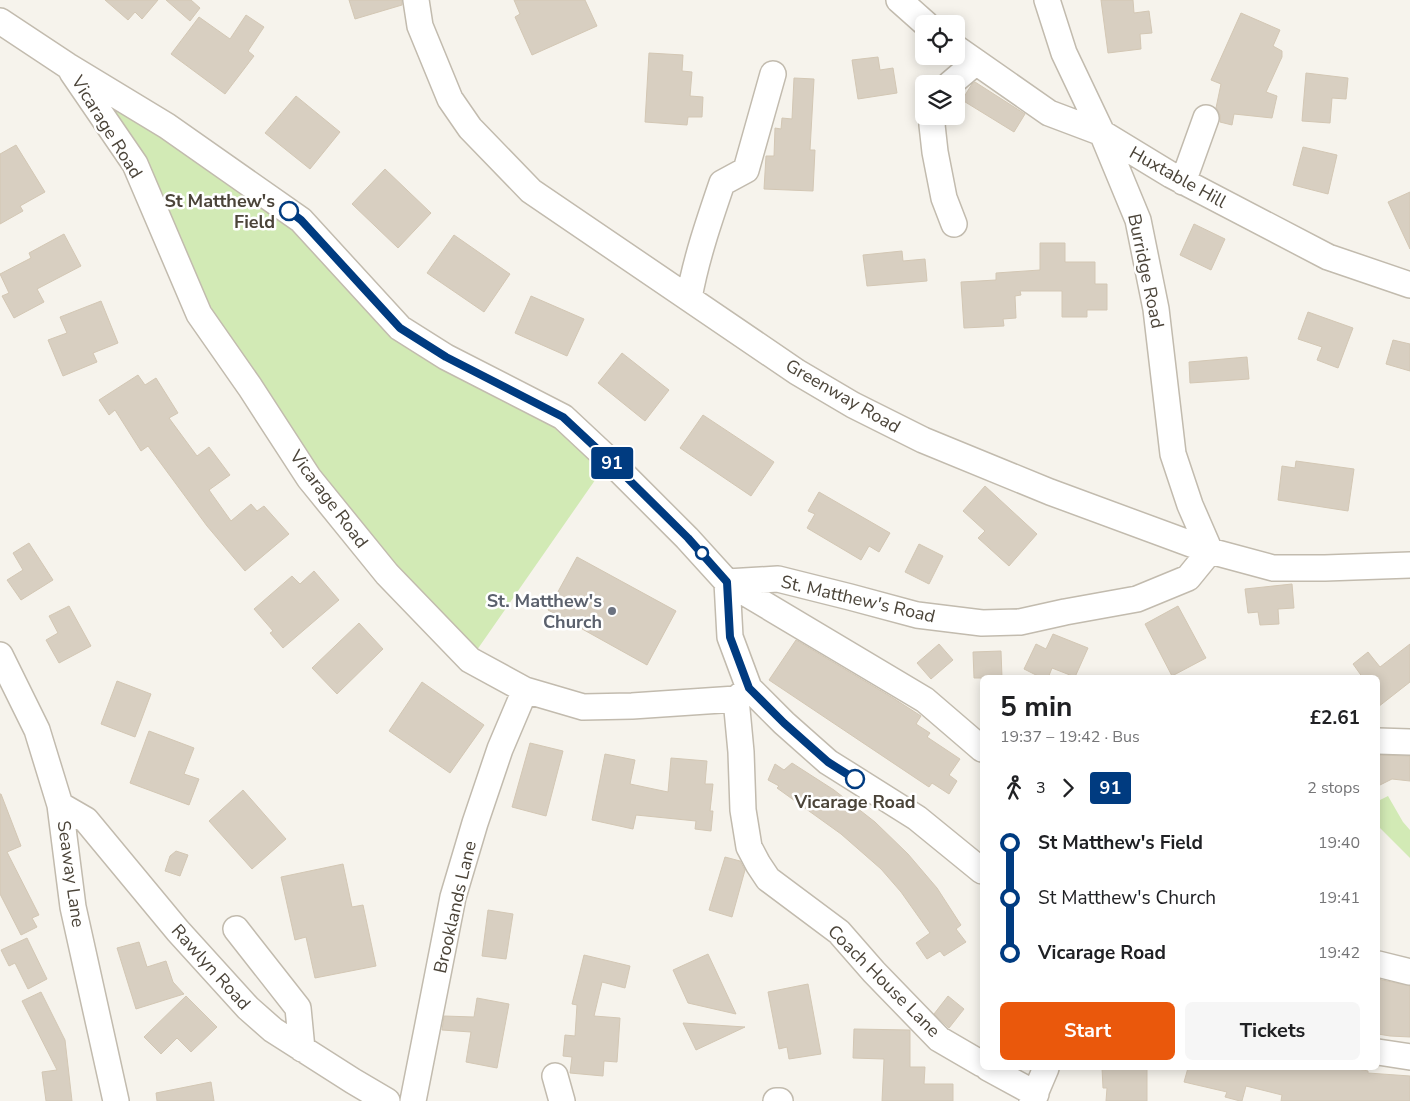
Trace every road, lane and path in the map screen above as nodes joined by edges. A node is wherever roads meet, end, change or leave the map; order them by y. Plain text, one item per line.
1 (416, 0) edge
2 (899, 0) edge
3 (1047, 0) edge
4 (916, 15) edge
5 (0, 21) edge
6 (965, 54) edge
7 (976, 62) junction
8 (68, 66) junction
9 (773, 74) dead end
10 (961, 75) edge
11 (1206, 118) dead end
12 (932, 125) edge
13 (1102, 133) junction
14 (1183, 182) junction
15 (954, 224) dead end
16 (1410, 285) edge
17 (688, 298) junction
18 (1210, 551) junction
19 (1410, 565) edge
20 (727, 582) junction
21 (0, 655) edge
22 (525, 690) junction
23 (743, 694) junction
24 (1380, 741) edge
25 (1410, 742) edge
26 (980, 747) edge
27 (60, 805) junction
28 (980, 859) edge
29 (236, 929) dead end
30 (1380, 964) edge
31 (1410, 972) edge
32 (302, 1049) junction
33 (1380, 1052) edge
34 (1410, 1058) edge
35 (980, 1063) edge
36 (991, 1070) edge
37 (1045, 1070) edge
38 (555, 1076) dead end
39 (1034, 1097) edge
40 (116, 1101) edge
41 (387, 1101) edge
42 (413, 1101) edge
43 (562, 1101) edge
44 (776, 1101) edge
45 (780, 1101) edge

1 - 17 street, Greenway Road
2 - 4 street
3 - 13 street, Burridge Road
5 - 8 street
6 - 7 street, Huxtable Hill
7 - 10 street
7 - 13 street, Huxtable Hill
8 - 20 street
8 - 22 street, Vicarage Road
9 - 17 street
11 - 14 street
12 - 15 street
13 - 14 street, Huxtable Hill
13 - 18 street, Burridge Road
14 - 16 street, Huxtable Hill
17 - 18 street, Greenway Road
18 - 19 street, Greenway Road
18 - 20 street, St. Matthew's Road
20 - 23 street
20 - 26 street
21 - 27 street, Seaway Lane
22 - 23 street, Vicarage Road
22 - 42 street, Brooklands Lane
23 - 28 street
23 - 35 street, Coach House Lane
24 - 25 street
27 - 32 street, Rawlyn Road
27 - 40 street, Seaway Lane
29 - 32 street
30 - 31 street
32 - 41 street, Rawlyn Road
33 - 34 street
36 - 39 street
37 - 39 street
38 - 43 street
44 - 45 street

